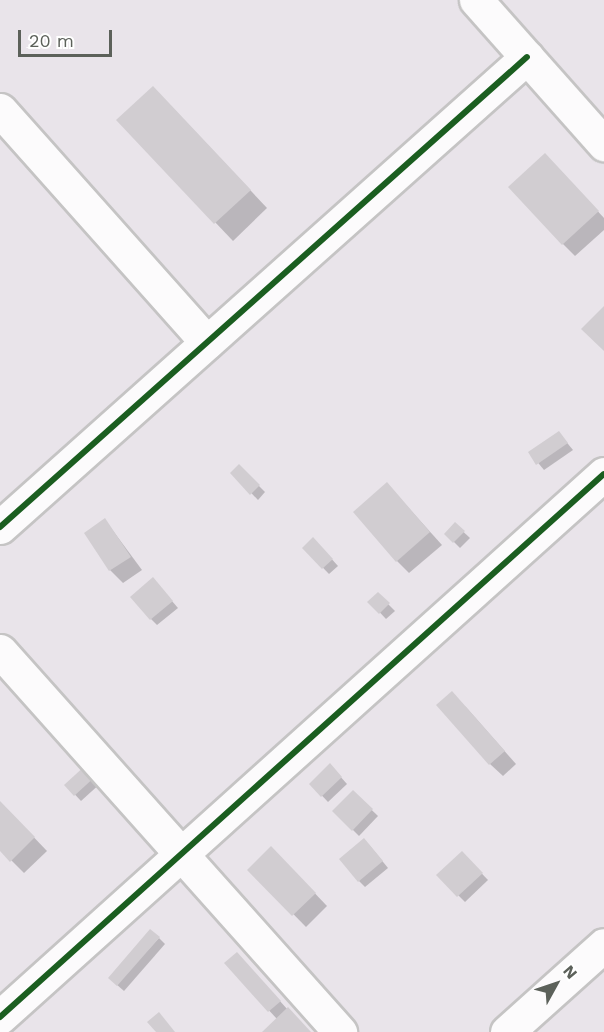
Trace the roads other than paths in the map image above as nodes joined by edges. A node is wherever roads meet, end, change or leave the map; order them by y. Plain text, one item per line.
1 (476, 0) edge
2 (527, 57) junction
3 (0, 110) edge
4 (604, 144) edge
5 (207, 342) junction
6 (604, 474) edge
7 (0, 527) edge
8 (0, 651) edge
9 (181, 854) junction
10 (604, 945) edge
11 (0, 1017) edge
12 (340, 1032) edge
13 (507, 1032) edge

1 - 2 street
2 - 4 street
2 - 5 street
3 - 5 street
5 - 7 street
6 - 9 street
8 - 9 street
9 - 11 street
9 - 12 street
10 - 13 street

